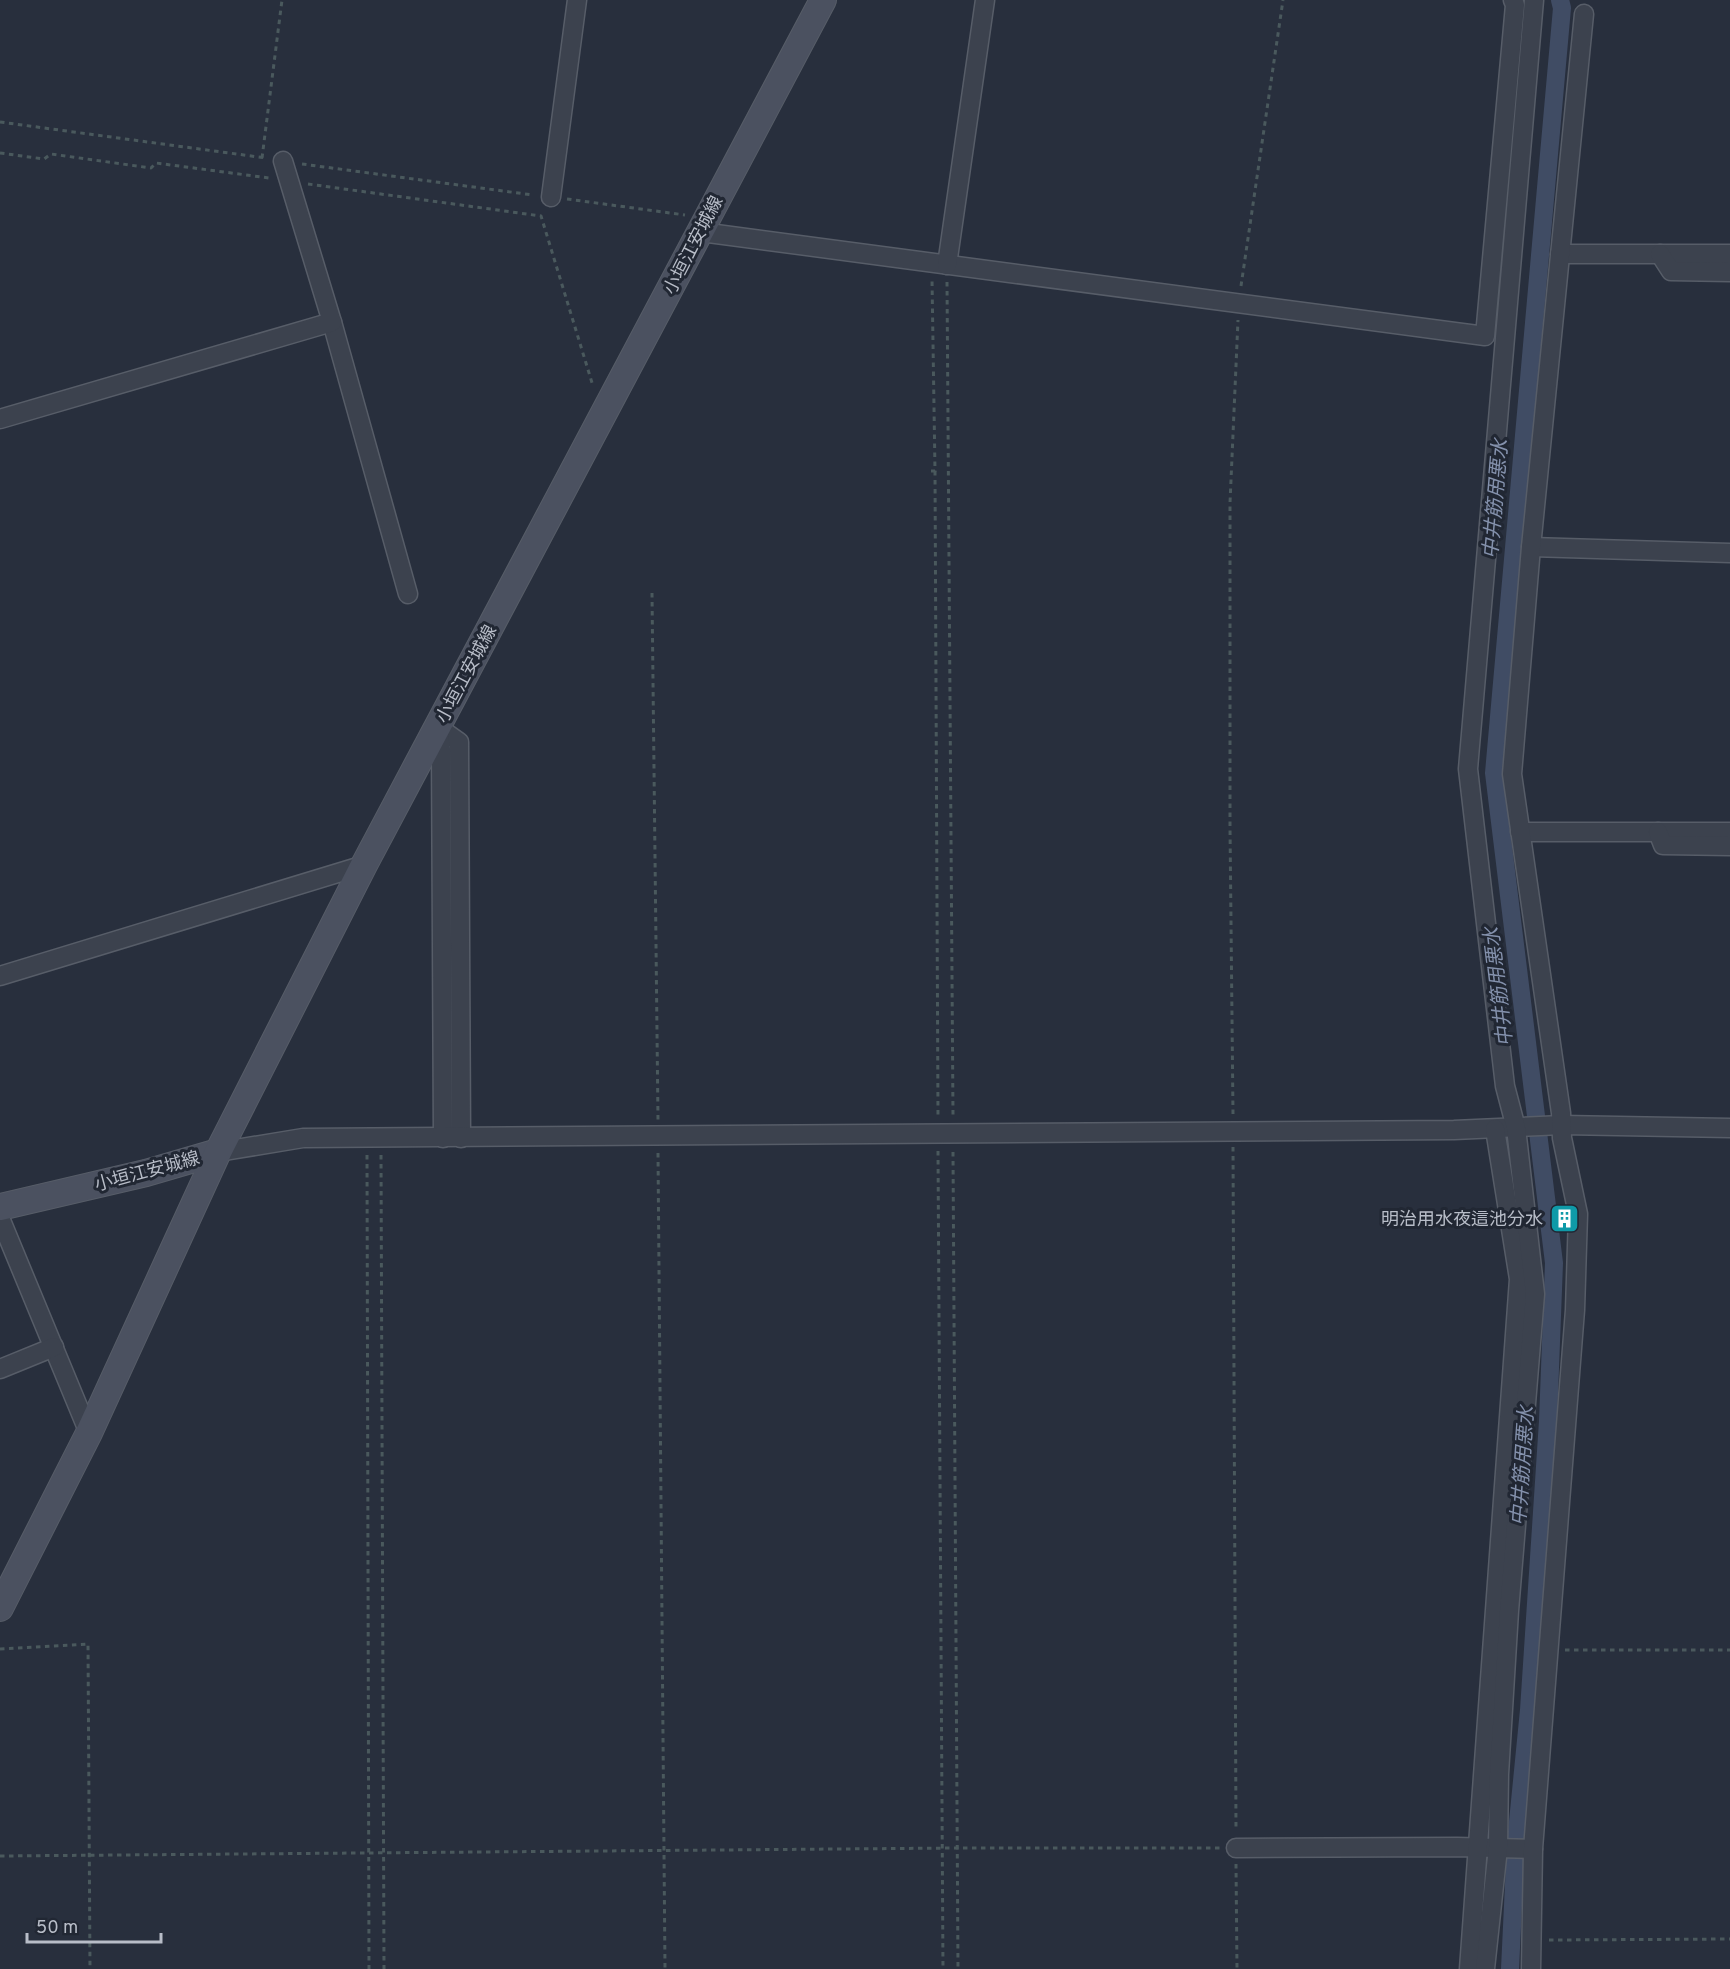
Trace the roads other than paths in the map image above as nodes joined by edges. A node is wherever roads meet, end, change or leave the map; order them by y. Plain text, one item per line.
1 (577, 0) edge
2 (823, 0) edge
3 (985, 0) edge
4 (1513, 0) edge
5 (1534, 1) edge
6 (1584, 7) edge
7 (282, 161) road end
8 (551, 197) road end
9 (704, 225) junction
10 (1560, 254) junction
11 (1660, 254) junction
12 (1730, 254) edge
13 (939, 264) junction
14 (1730, 272) edge
15 (332, 322) junction
16 (0, 419) edge
17 (1531, 547) junction
18 (1730, 553) edge
19 (408, 594) dead end
20 (438, 727) junction
21 (1520, 832) junction
22 (1658, 832) junction
23 (1730, 832) edge
24 (1730, 846) edge
25 (364, 865) junction
26 (0, 976) edge
27 (1555, 1126) junction
28 (1519, 1128) junction
29 (1730, 1128) edge
30 (1495, 1129) junction
31 (452, 1138) junction
32 (218, 1152) junction
33 (0, 1207) edge
34 (0, 1218) edge
35 (54, 1347) junction
36 (0, 1369) edge
37 (89, 1433) junction
38 (0, 1608) edge
39 (1477, 1847) junction
40 (1236, 1848) road end
41 (1501, 1848) junction
42 (1530, 1849) junction
43 (1469, 1969) edge
44 (1485, 1969) edge
45 (1531, 1969) edge

1 - 8 street
2 - 9 main road, 小垣江安城線
3 - 13 street
4 - 13 street
5 - 28 street
6 - 10 street
7 - 15 street
9 - 13 street
9 - 20 main road, 小垣江安城線
10 - 11 street
10 - 17 street
11 - 12 street
11 - 14 street
15 - 16 street
15 - 19 street
17 - 18 street
17 - 21 street
20 - 25 main road, 小垣江安城線
20 - 31 street
21 - 22 street
21 - 27 street
22 - 23 street
22 - 24 street
25 - 26 street
25 - 32 main road, 小垣江安城線
27 - 28 street
27 - 29 street
27 - 42 street
28 - 30 street
28 - 41 street
30 - 31 street
30 - 39 street
31 - 32 street
32 - 33 main road, 小垣江安城線
32 - 37 main road
34 - 35 street
35 - 36 street
35 - 37 street
37 - 38 main road
39 - 40 street
39 - 41 street
39 - 43 street
41 - 42 street
41 - 44 street
42 - 45 street

